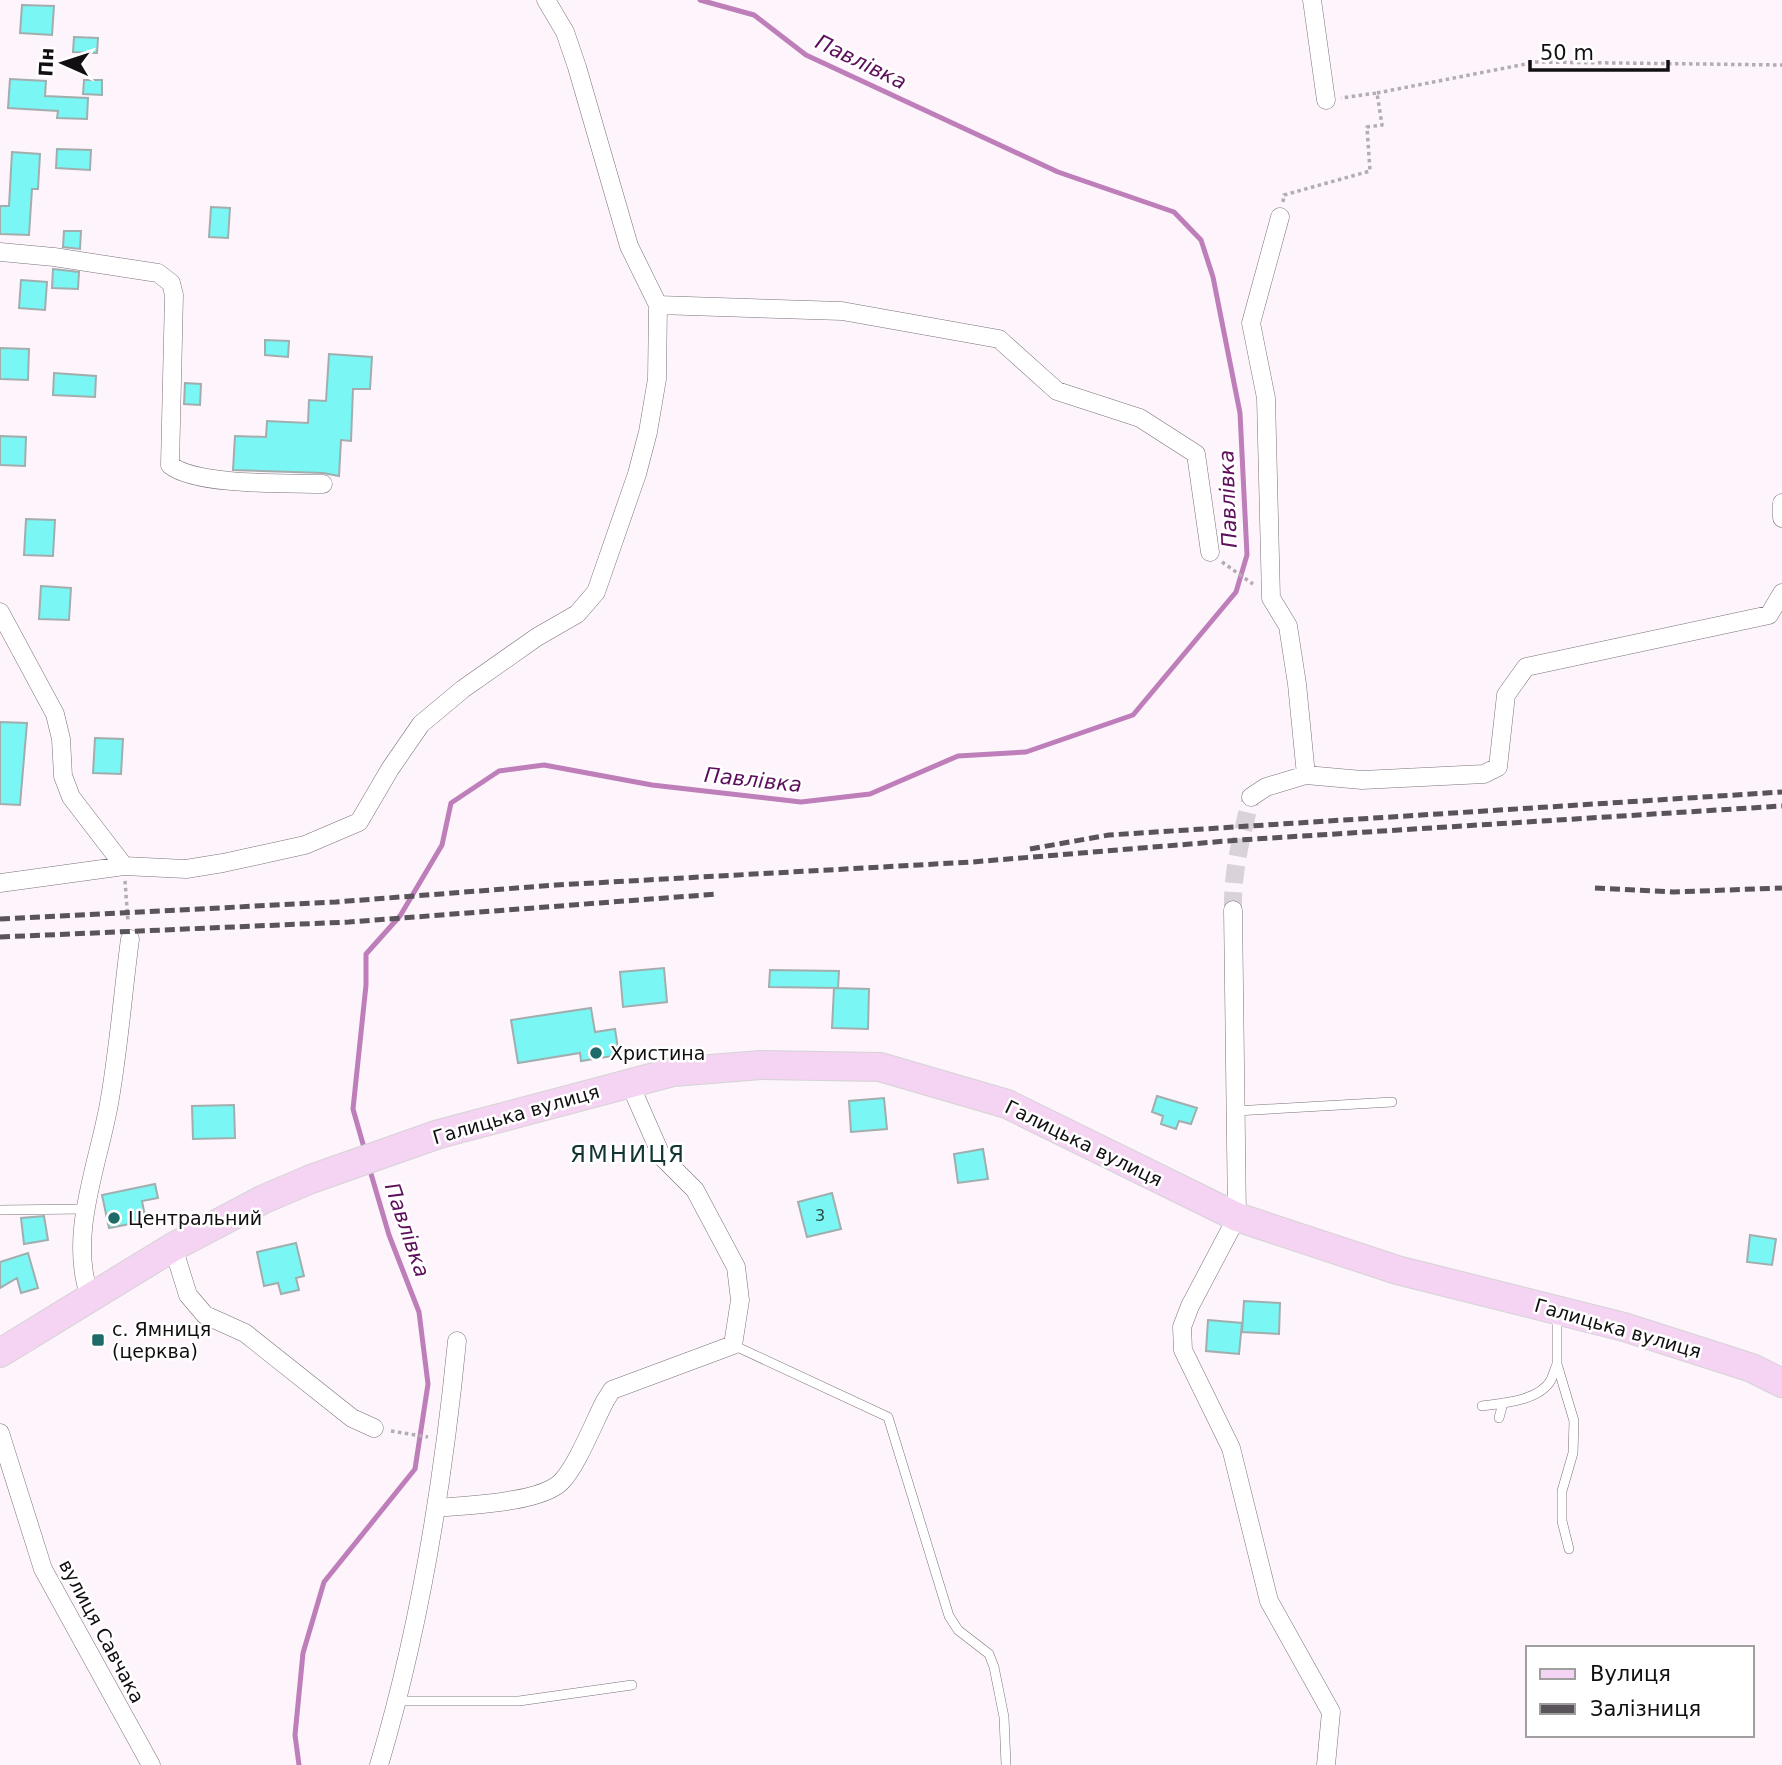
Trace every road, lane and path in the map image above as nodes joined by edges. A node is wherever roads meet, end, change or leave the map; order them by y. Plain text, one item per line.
1 (546, 0) edge
2 (1312, 0) edge
3 (1782, 65) edge
4 (1377, 93) junction
5 (1326, 100) joint
6 (1280, 217) joint
7 (0, 252) edge
8 (658, 304) junction
9 (323, 484) dead end
10 (1782, 503) edge
11 (1782, 518) edge
12 (1215, 556) joint
13 (1263, 592) dead end
14 (1782, 593) edge
15 (0, 612) edge
16 (1306, 775) junction
17 (1251, 797) dead end
18 (124, 866) junction
19 (0, 883) edge
20 (1233, 910) tunnel mouth
21 (130, 939) joint
22 (629, 1082) junction
23 (1392, 1102) dead end
24 (1235, 1111) junction
25 (84, 1209) junction
26 (0, 1210) edge
27 (1237, 1217) junction
28 (173, 1247) junction
29 (90, 1297) junction
30 (1557, 1310) junction
31 (457, 1341) dead end
32 (733, 1345) junction
33 (0, 1353) edge
34 (1557, 1364) junction
35 (1782, 1383) edge
36 (1503, 1403) junction
37 (1482, 1406) dead end
38 (1499, 1418) dead end
39 (374, 1428) joint
40 (0, 1433) edge
41 (447, 1440) junction
42 (436, 1508) junction
43 (1569, 1549) dead end
44 (632, 1685) dead end
45 (398, 1701) junction
46 (151, 1765) edge
47 (379, 1765) edge
48 (1006, 1765) edge
49 (1326, 1765) edge

1 - 8 street
2 - 5 street
3 - 4 path
4 - 5 path
4 - 6 path
6 - 16 street
7 - 9 street
8 - 12 street
8 - 18 street
10 - 11 street
12 - 13 path
14 - 16 street
15 - 18 street
16 - 17 street
18 - 19 street
18 - 21 path
20 - 24 street
21 - 25 street
22 - 27 main road, Галицька вулиця
22 - 28 main road, Галицька вулиця
22 - 32 street
23 - 24 lane
24 - 27 street
25 - 26 lane
25 - 29 street
27 - 30 main road, Галицька вулиця
27 - 49 street
28 - 29 main road, Галицька вулиця
28 - 39 street
29 - 33 main road, Галицька вулиця
30 - 34 lane
30 - 35 main road, Галицька вулиця
31 - 41 street
32 - 42 street
32 - 48 lane
34 - 36 lane
34 - 43 lane
36 - 37 lane
36 - 38 lane
39 - 41 path
40 - 46 street, вулиця Савчака
41 - 42 street
42 - 45 street
44 - 45 lane
45 - 47 street

